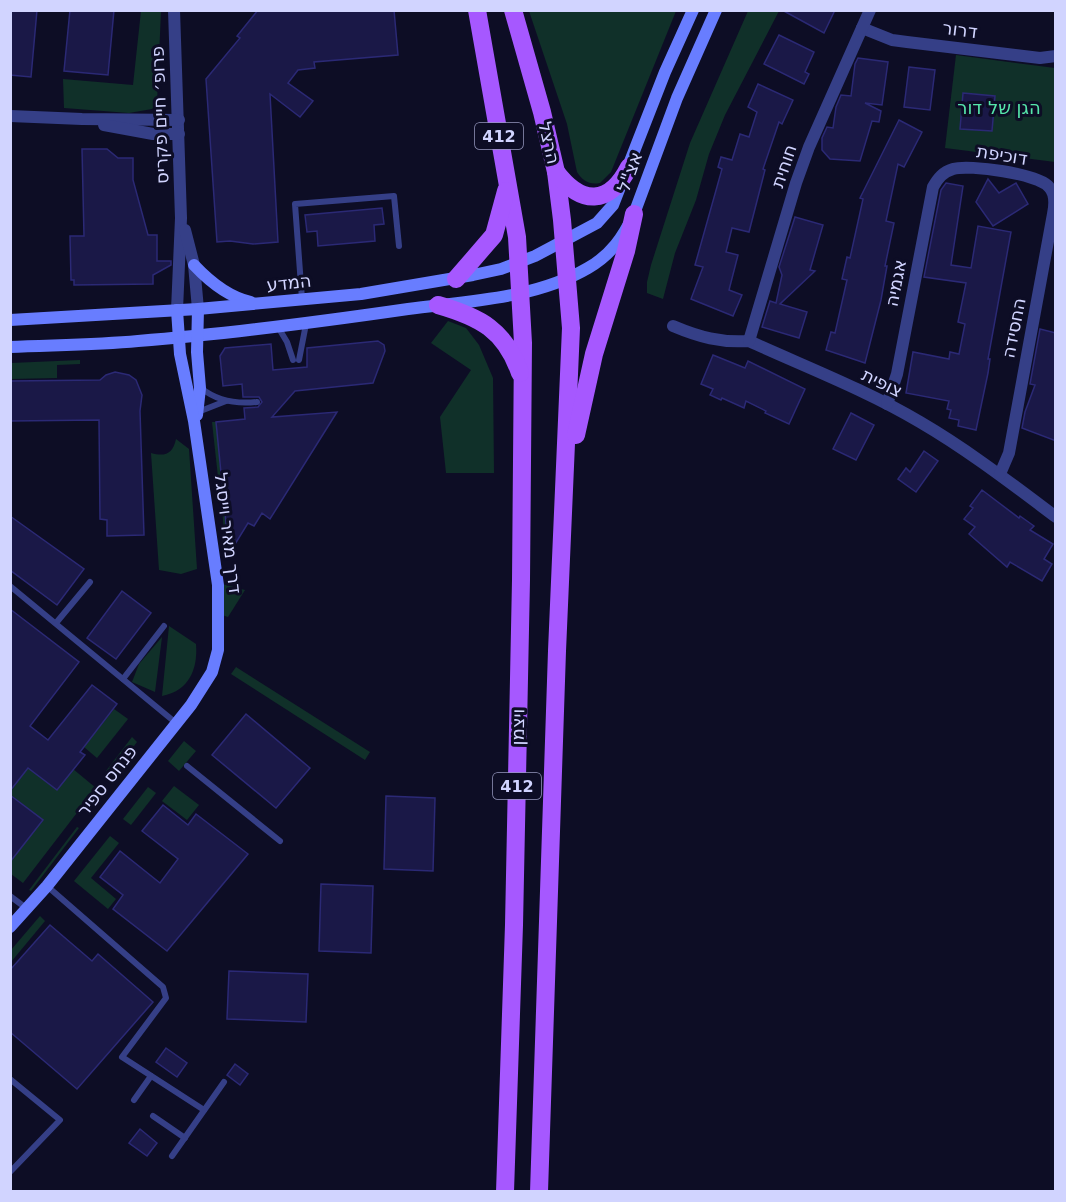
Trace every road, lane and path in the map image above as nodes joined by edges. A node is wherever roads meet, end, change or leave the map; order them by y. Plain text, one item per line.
1 (174, 10) edge
2 (477, 10) edge
3 (513, 10) edge
4 (693, 10) edge
5 (716, 10) edge
6 (870, 10) edge
7 (862, 28) junction
8 (1056, 56) edge
9 (10, 116) edge
10 (82, 120) junction
11 (179, 120) junction
12 (179, 134) junction
13 (628, 167) junction
14 (945, 171) joint
15 (556, 172) junction
16 (507, 181) junction
17 (1050, 188) joint
18 (634, 214) junction
19 (181, 218) junction
20 (563, 242) junction
21 (399, 246) dead end
22 (520, 262) junction
23 (194, 266) junction
24 (567, 278) junction
25 (456, 279) junction
26 (522, 293) junction
27 (302, 300) junction
28 (273, 303) junction
29 (438, 305) junction
30 (198, 309) junction
31 (177, 310) junction
32 (10, 320) edge
33 (306, 324) junction
34 (673, 326) dead end
35 (278, 327) junction
36 (197, 335) junction
37 (179, 338) junction
38 (749, 341) junction
39 (10, 347) edge
40 (522, 380) junction
41 (200, 388) junction
42 (226, 400) junction
43 (257, 402) dead end
44 (887, 404) junction
45 (196, 416) junction
46 (1000, 474) junction
47 (563, 489) junction
48 (1056, 517) edge
49 (90, 582) dead end
50 (10, 586) edge
51 (56, 623) junction
52 (164, 626) dead end
53 (218, 650) joint
54 (123, 679) junction
55 (176, 723) junction
56 (187, 766) dead end
57 (280, 841) dead end
58 (47, 886) junction
59 (10, 896) edge
60 (27, 909) junction
61 (11, 924) edge
62 (151, 1076) junction
63 (10, 1079) edge
64 (224, 1082) dead end
65 (134, 1100) dead end
66 (204, 1110) junction
67 (153, 1116) dead end
68 (185, 1138) junction
69 (172, 1156) dead end
70 (10, 1172) edge
71 (505, 1191) edge
72 (539, 1191) edge

1 - 11 street, פרופ׳ חיים פקריס
2 - 16 main road, 412
3 - 15 main road, הרצל / 412
4 - 13 main road, אצ"ל
5 - 18 main road, אצ"ל
6 - 7 street, חוחית
7 - 8 street, דרור
7 - 38 street, חוחית
9 - 10 street
10 - 11 street
10 - 12 street
11 - 12 street, פרופ׳ חיים פקריס
12 - 19 street, פרופ׳ חיים פקריס
13 - 15 main road
13 - 20 main road, אצ"ל
14 - 17 street, דוכיפת
14 - 44 street, אגמיה
15 - 20 main road, הרצל / 412
16 - 22 main road, 412
16 - 25 main road
17 - 46 street, החסידה
18 - 24 main road, אצ"ל
18 - 47 main road
19 - 23 street, פרופ׳ חיים פקריס
19 - 31 street, פרופ׳ חיים פקריס
20 - 22 main road, המדע
20 - 24 main road, הרצל / 412
21 - 27 lane
22 - 25 main road, המדע
22 - 26 main road, ויצמן / 412
23 - 28 main road
23 - 30 street, פרופ׳ חיים פקריס
24 - 26 main road, אצ"ל
24 - 47 main road, ויצמן / 412
25 - 27 main road, המדע
26 - 29 main road
26 - 40 main road, ויצמן / 412
27 - 28 main road, המדע
28 - 30 main road, המדע
29 - 33 main road
29 - 40 main road
30 - 31 main road, המדע
30 - 36 main road, פרופ׳ חיים פקריס
31 - 32 main road, המדע
31 - 37 main road, דרך מאיר וייסגל
33 - 35 main road
33 - 35 lane
34 - 38 street, צופית
35 - 36 main road
36 - 37 main road
36 - 41 main road, דרך מאיר וייסגל
37 - 39 main road
37 - 45 main road, דרך מאיר וייסגל
38 - 44 street, צופית
40 - 71 main road, ויצמן / 412
41 - 42 lane
41 - 45 main road, דרך מאיר וייסגל
42 - 43 lane
42 - 45 lane
44 - 46 street, צופית
45 - 53 main road, דרך מאיר וייסגל
46 - 48 street, צופית
47 - 72 main road, ויצמן / 412
49 - 51 lane
50 - 51 lane
51 - 54 lane
52 - 54 lane
53 - 55 main road, פנחס ספיר
54 - 55 lane
55 - 58 main road, פנחס ספיר
56 - 57 lane
58 - 60 main road, פנחס ספיר
58 - 62 lane
59 - 60 lane
60 - 61 main road, פנחס ספיר
62 - 65 lane
62 - 66 lane
63 - 70 lane
64 - 66 lane
66 - 68 lane
67 - 68 lane
68 - 69 lane

